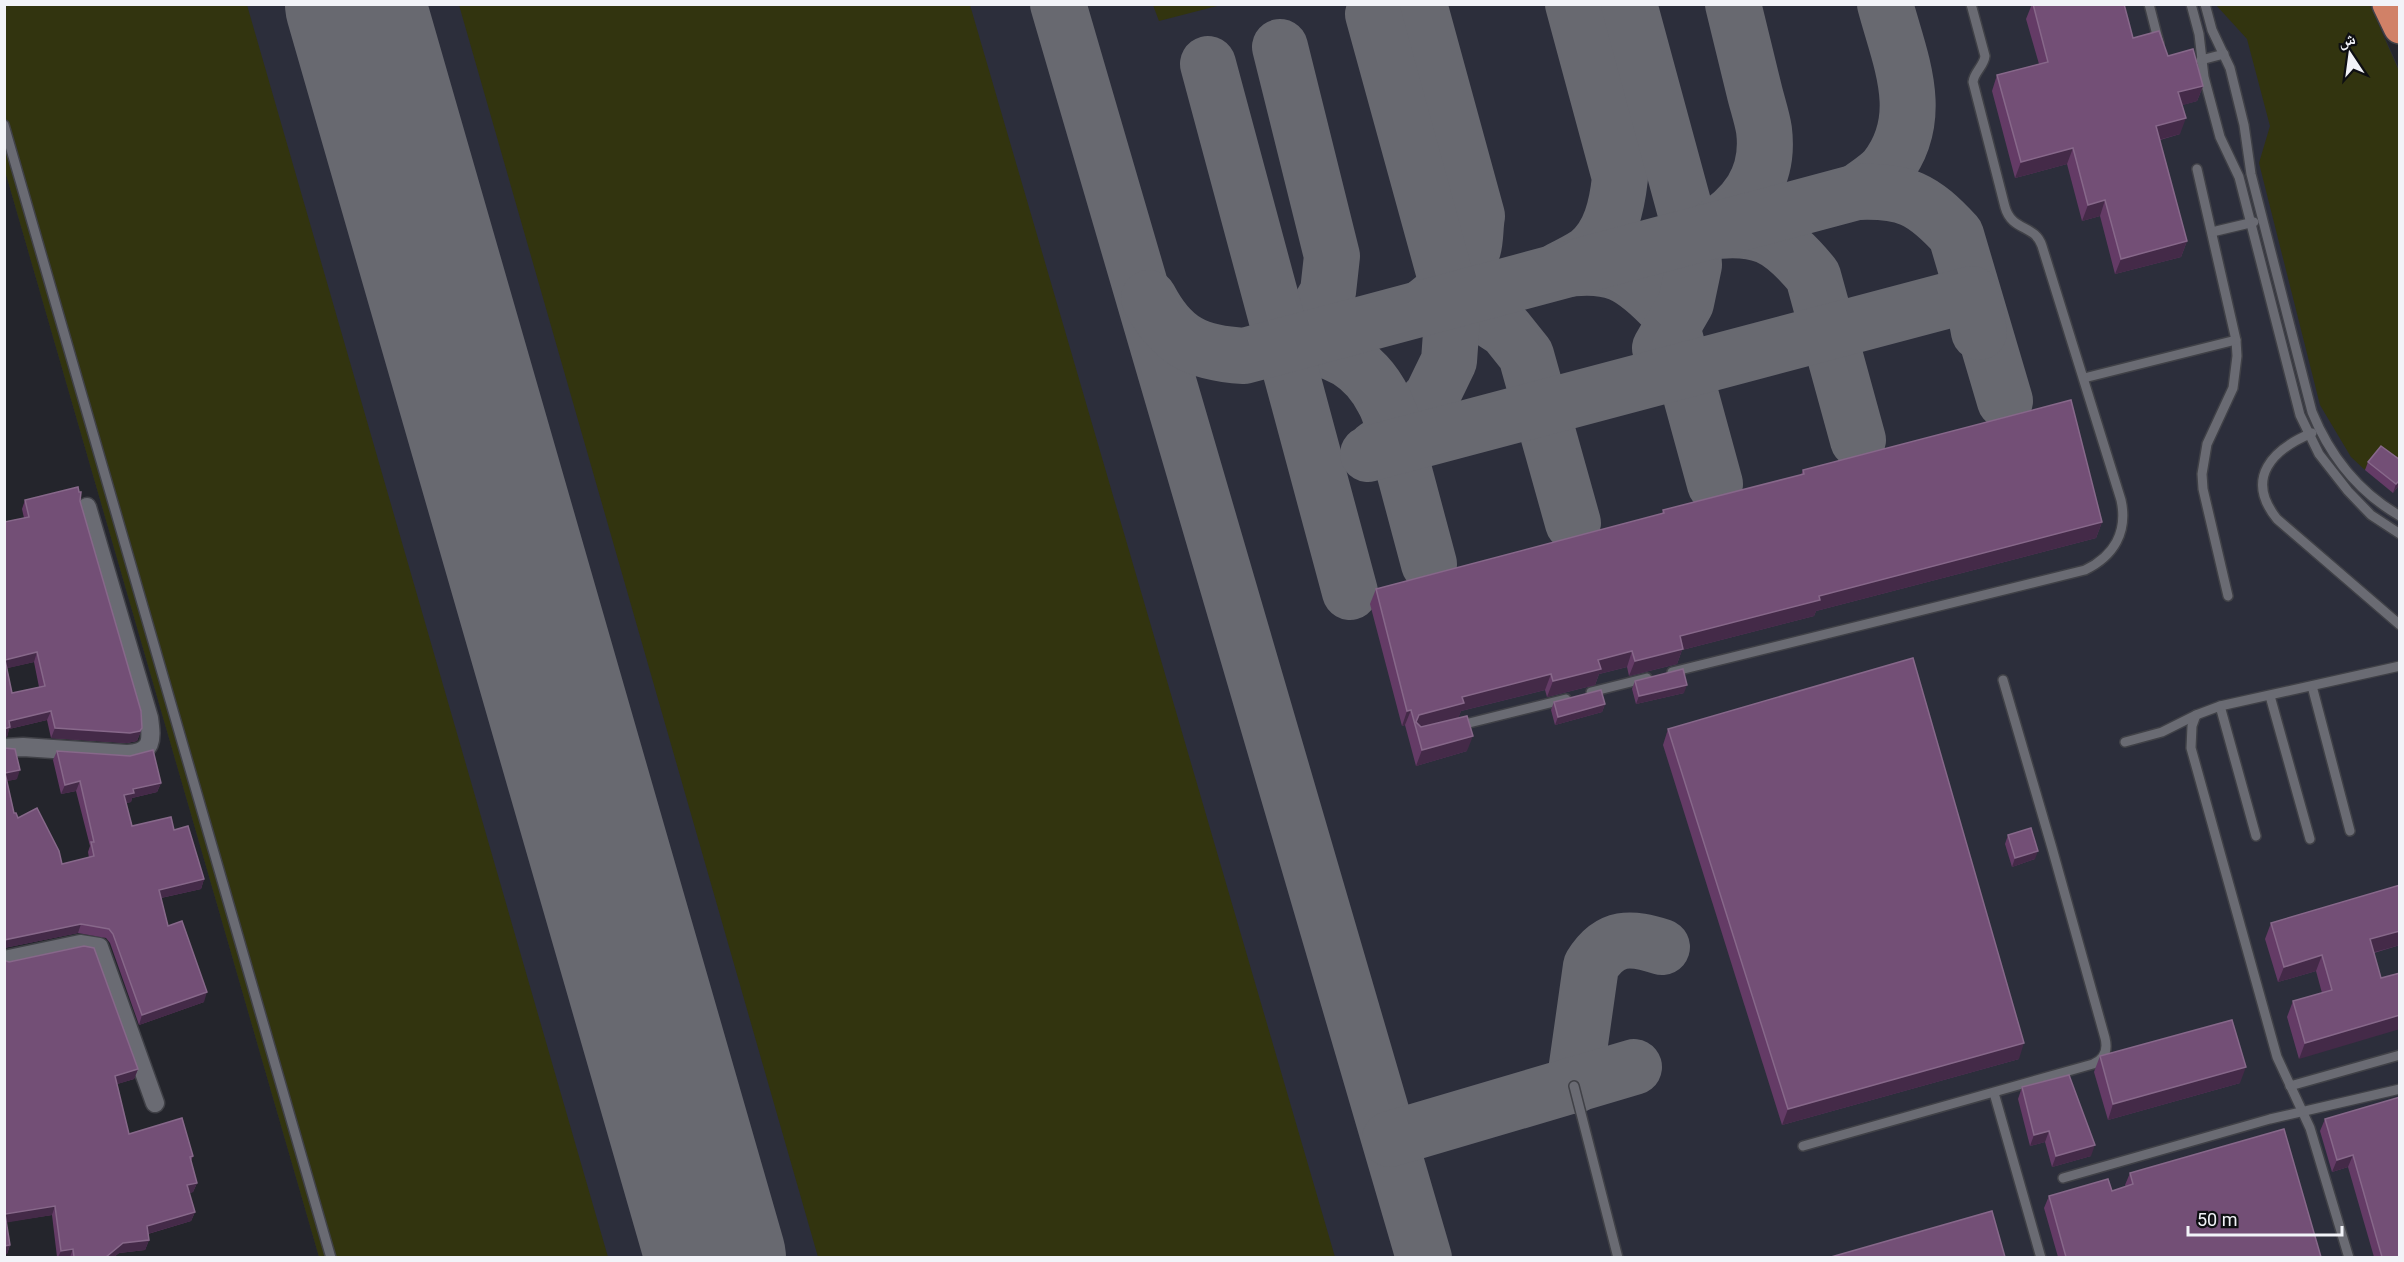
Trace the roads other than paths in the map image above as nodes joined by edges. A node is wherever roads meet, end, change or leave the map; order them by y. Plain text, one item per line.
1 (1971, 4) edge
2 (2149, 4) edge
3 (2191, 4) edge
4 (2205, 4) edge
5 (2389, 4) edge
6 (2400, 27) edge
7 (2224, 54) junction
8 (2162, 55) edge
9 (2201, 60) junction
10 (4, 125) edge
11 (2198, 169) dead end
12 (2262, 220) junction
13 (2251, 223) junction
14 (2212, 232) junction
15 (2236, 340) junction
16 (2084, 378) junction
17 (2319, 430) junction
18 (2308, 434) junction
19 (87, 507) dead end
20 (2400, 516) edge
21 (2400, 534) edge
22 (2228, 596) dead end
23 (2400, 625) edge
24 (2400, 666) edge
25 (2003, 680) dead end
26 (2312, 686) junction
27 (2270, 696) junction
28 (2220, 706) junction
29 (2196, 715) junction
30 (1451, 727) edge
31 (2125, 742) dead end
32 (4, 748) edge
33 (2350, 831) dead end
34 (2256, 836) dead end
35 (2310, 839) dead end
36 (4, 960) edge
37 (2400, 1055) edge
38 (1574, 1086) dead end
39 (2290, 1086) junction
40 (2400, 1089) edge
41 (1994, 1093) junction
42 (154, 1103) dead end
43 (2304, 1112) junction
44 (1803, 1146) dead end
45 (2063, 1178) dead end
46 (331, 1257) edge
47 (1618, 1257) edge
48 (2041, 1257) edge
49 (2349, 1257) edge

1 - 16 lane
2 - 8 lane
3 - 9 lane
4 - 7 lane
5 - 6 highway
7 - 9 lane
7 - 12 lane
9 - 13 lane
10 - 46 lane
11 - 14 lane
12 - 13 lane
12 - 17 lane
13 - 14 lane
13 - 18 lane
14 - 15 lane
15 - 16 lane
15 - 22 lane
16 - 30 lane
17 - 18 lane
17 - 20 lane
18 - 21 lane
18 - 23 lane
19 - 32 street
24 - 26 lane
25 - 41 lane
26 - 27 lane
26 - 33 lane
27 - 28 lane
27 - 35 lane
28 - 29 lane
28 - 34 lane
29 - 31 lane
29 - 39 lane
36 - 42 street
37 - 39 lane
38 - 47 lane
39 - 43 lane
40 - 43 lane
41 - 44 lane
41 - 48 lane
43 - 45 lane
43 - 49 lane

